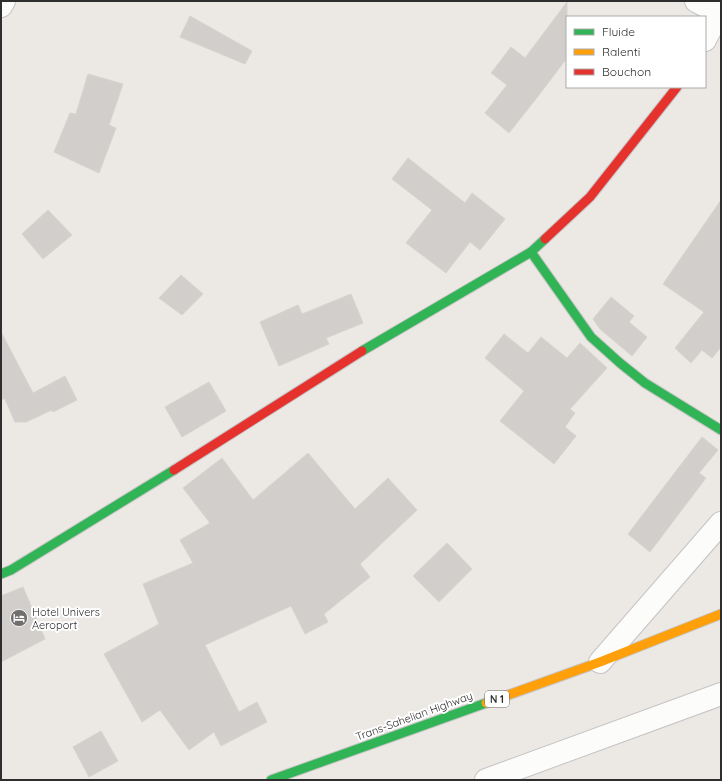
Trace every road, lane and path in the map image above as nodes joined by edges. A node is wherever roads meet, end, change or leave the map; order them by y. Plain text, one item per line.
1 (4, 1) edge
2 (696, 1) edge
3 (1, 6) edge
4 (720, 9) edge
5 (706, 38) edge
6 (676, 88) edge
7 (531, 252) junction
8 (721, 430) edge
9 (721, 523) edge
10 (1, 574) edge
11 (721, 614) edge
12 (600, 662) junction
13 (721, 694) edge
14 (271, 780) edge
15 (486, 780) edge

1 - 3 street
2 - 4 street
4 - 5 street
6 - 7 main road
7 - 8 main road
7 - 10 main road
9 - 12 street
11 - 12 main road, Trans-Sahelian Highway / N 1
12 - 14 main road, Trans-Sahelian Highway / N 1
13 - 15 street

